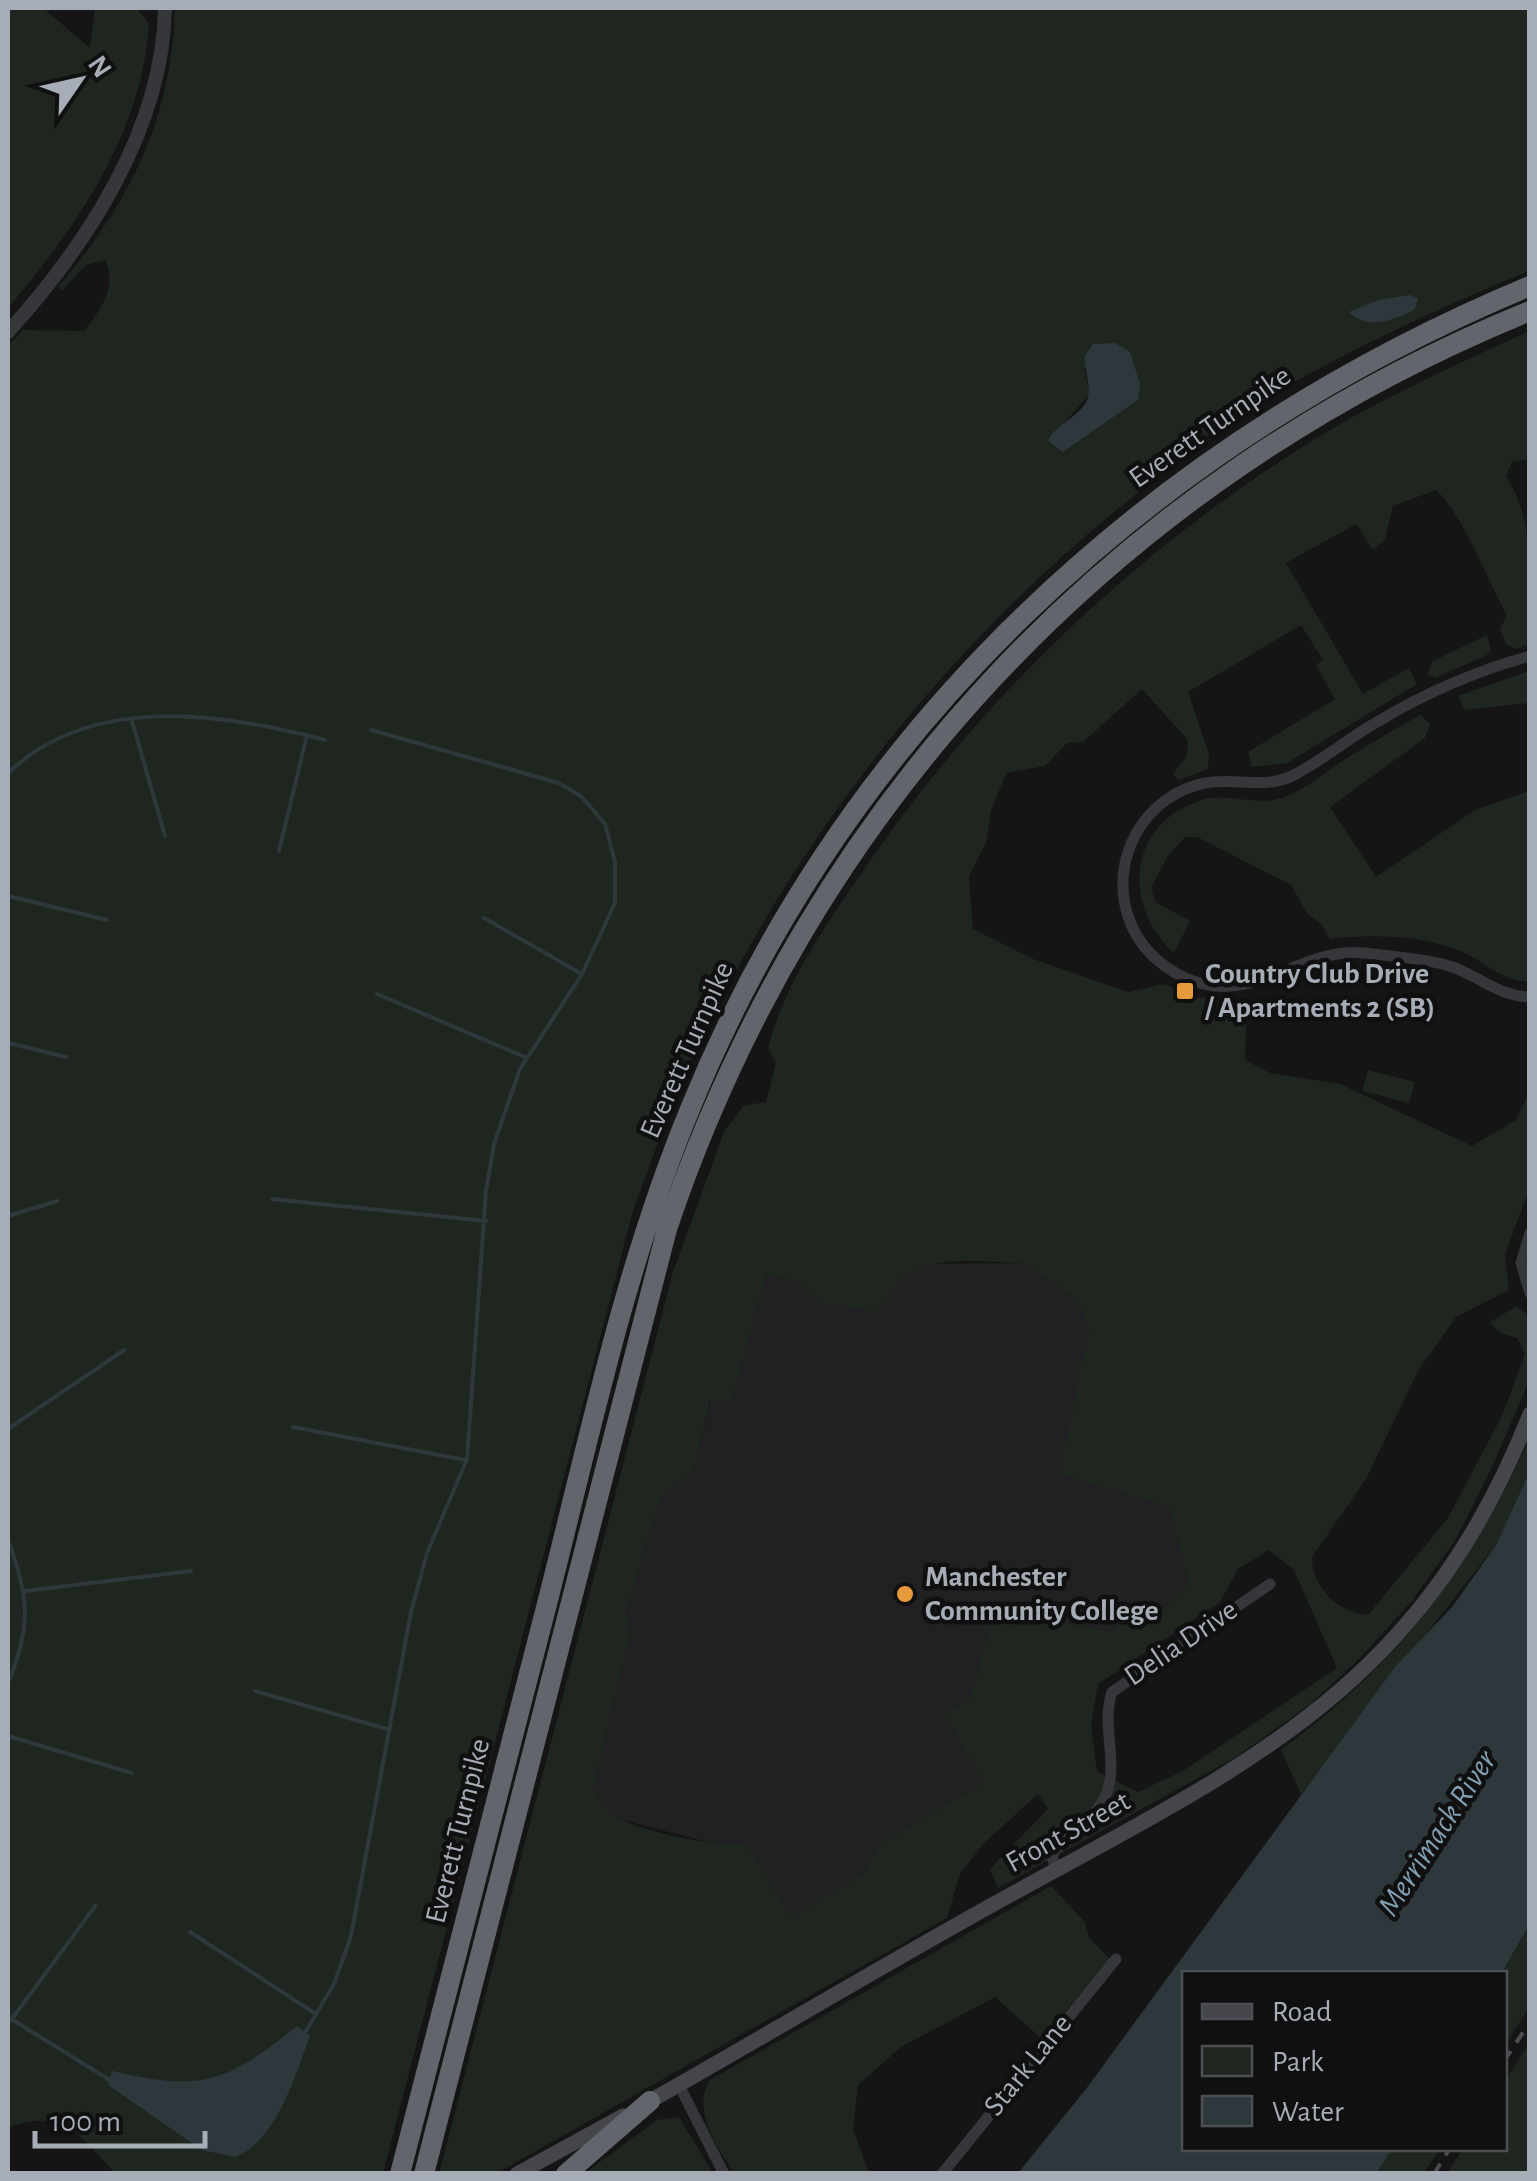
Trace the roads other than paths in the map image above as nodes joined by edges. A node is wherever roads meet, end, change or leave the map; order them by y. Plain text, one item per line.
1 (165, 8) edge
2 (1530, 286) edge
3 (1530, 312) edge
4 (8, 332) edge
5 (1530, 656) edge
6 (1530, 997) edge
7 (1530, 1234) edge
8 (1530, 1293) edge
9 (1530, 1414) edge
10 (1270, 1584) dead end
11 (1056, 1870) junction
12 (1116, 1959) dead end
13 (679, 2085) junction
14 (650, 2101) junction
15 (401, 2172) edge
16 (424, 2172) edge
17 (517, 2174) edge
18 (566, 2174) edge
19 (724, 2174) edge
20 (942, 2174) edge

1 - 4 street
2 - 15 highway, Everett Turnpike
3 - 16 highway, Everett Turnpike
5 - 6 street
7 - 8 street
9 - 11 main road, Front Street
10 - 11 street, Delia Drive
11 - 13 main road, Front Street
12 - 20 street, Stark Lane
13 - 14 main road, Front Street
13 - 19 street
14 - 17 main road, Front Street
14 - 18 highway

